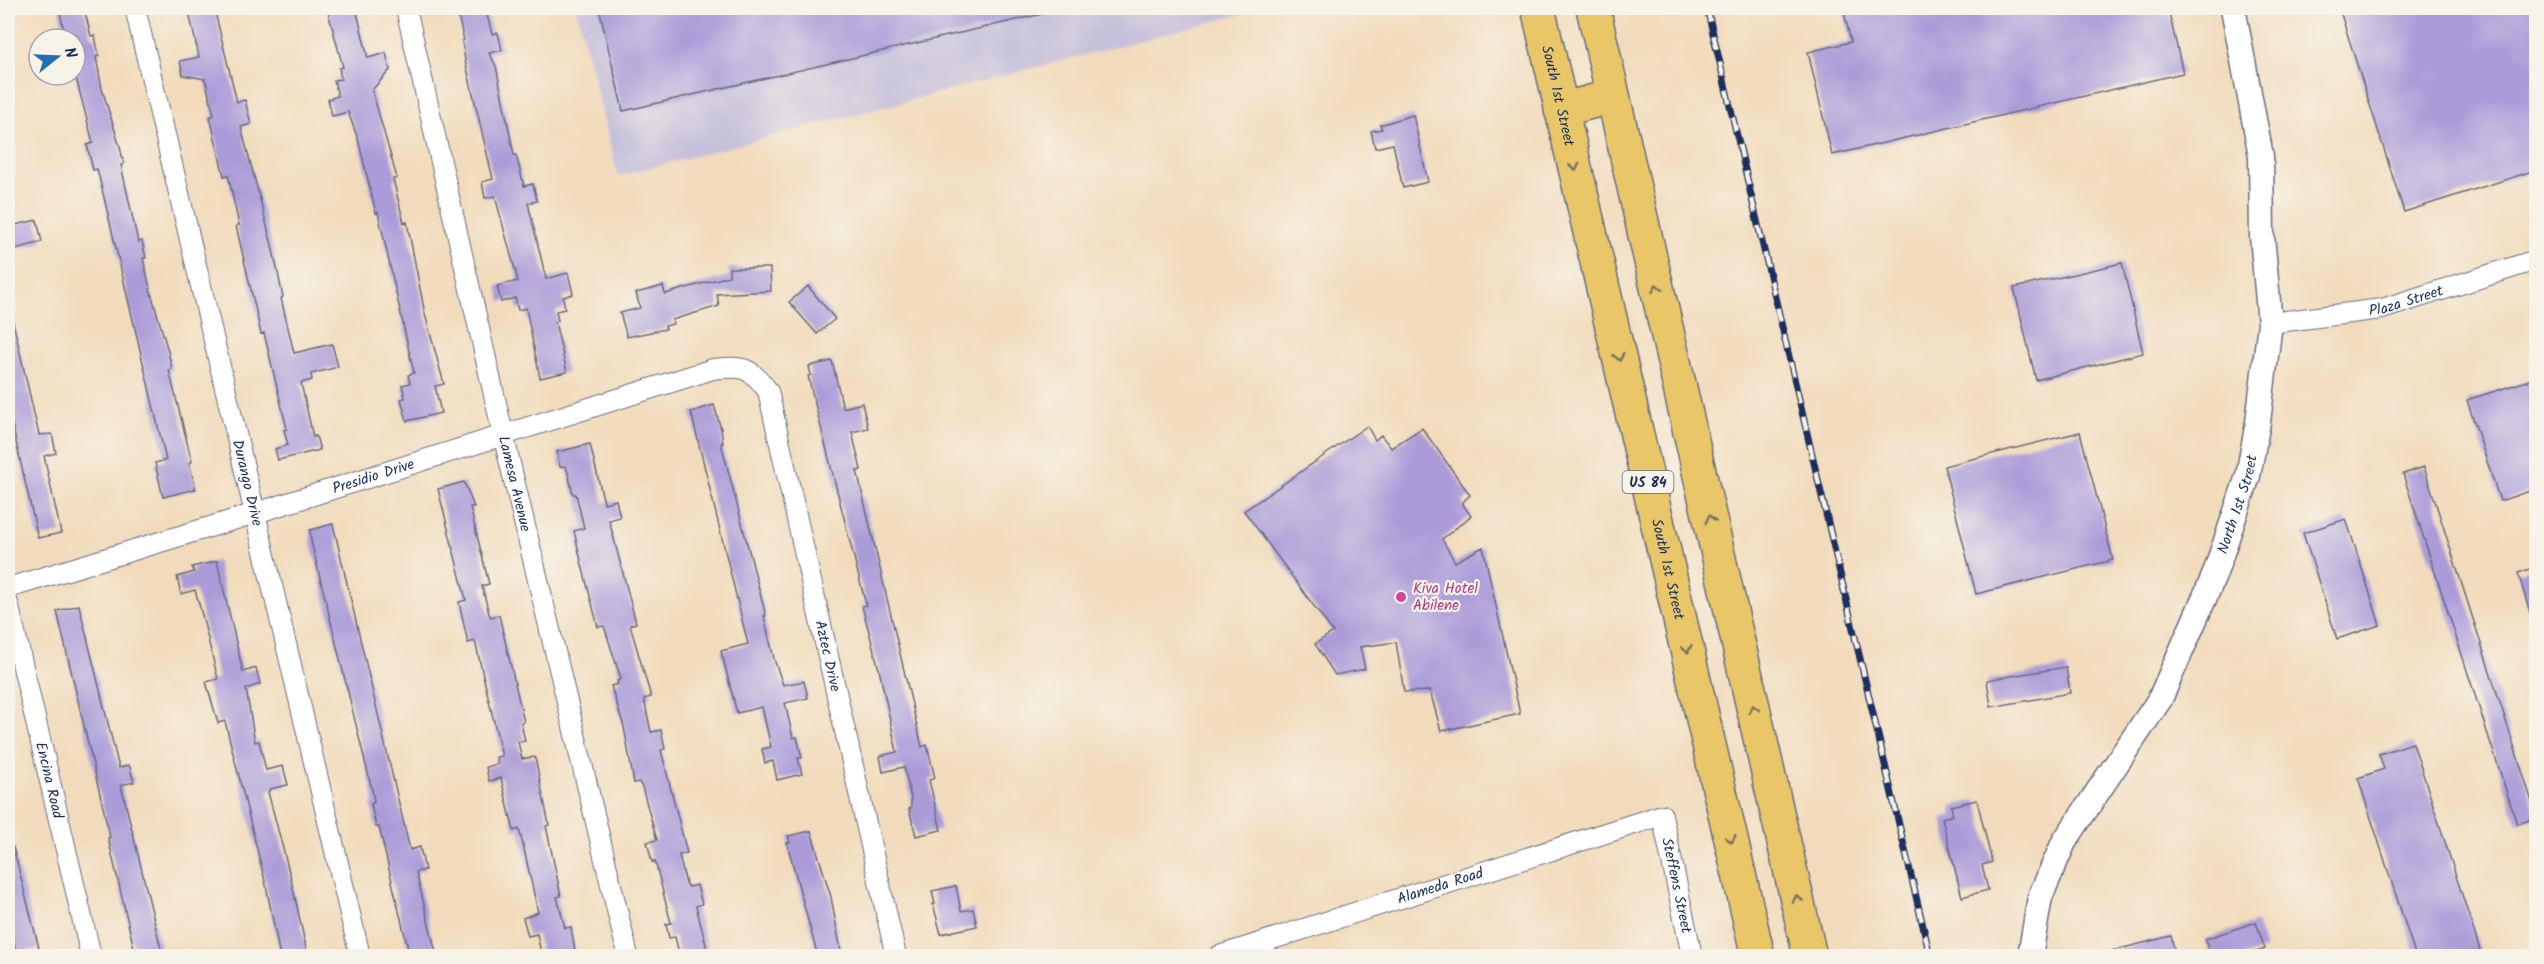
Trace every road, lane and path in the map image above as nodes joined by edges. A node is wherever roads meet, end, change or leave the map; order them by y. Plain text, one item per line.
1 (135, 8) edge
2 (406, 8) edge
3 (1538, 8) edge
4 (1593, 8) edge
5 (2233, 8) edge
6 (1613, 96) junction
7 (1562, 110) junction
8 (2536, 260) edge
9 (2270, 324) junction
10 (741, 367) joint
11 (503, 434) junction
12 (256, 513) junction
13 (8, 588) edge
14 (8, 603) edge
15 (1662, 815) joint
16 (91, 957) edge
17 (360, 957) edge
18 (628, 957) edge
19 (896, 957) edge
20 (1219, 957) edge
21 (1692, 957) edge
22 (1758, 957) edge
23 (1810, 957) edge
24 (2030, 957) edge

1 - 12 street, Durango Drive
2 - 11 street, Lamesa Avenue
3 - 7 highway, South 1st Street / US 84
4 - 6 highway
5 - 9 street, North 1st Street
6 - 7 highway
23 -> 6 highway
7 -> 22 highway, South 1st Street / US 84
8 - 9 street, Plaza Street
9 - 24 street, North 1st Street
10 - 11 street, Presidio Drive
10 - 19 street, Aztec Drive
11 - 12 street, Presidio Drive
11 - 18 street, Lamesa Avenue
12 - 13 street, Presidio Drive
12 - 17 street, Durango Drive
14 - 16 street, Encina Road
15 - 20 street, Alameda Road
15 - 21 street, Steffens Street

